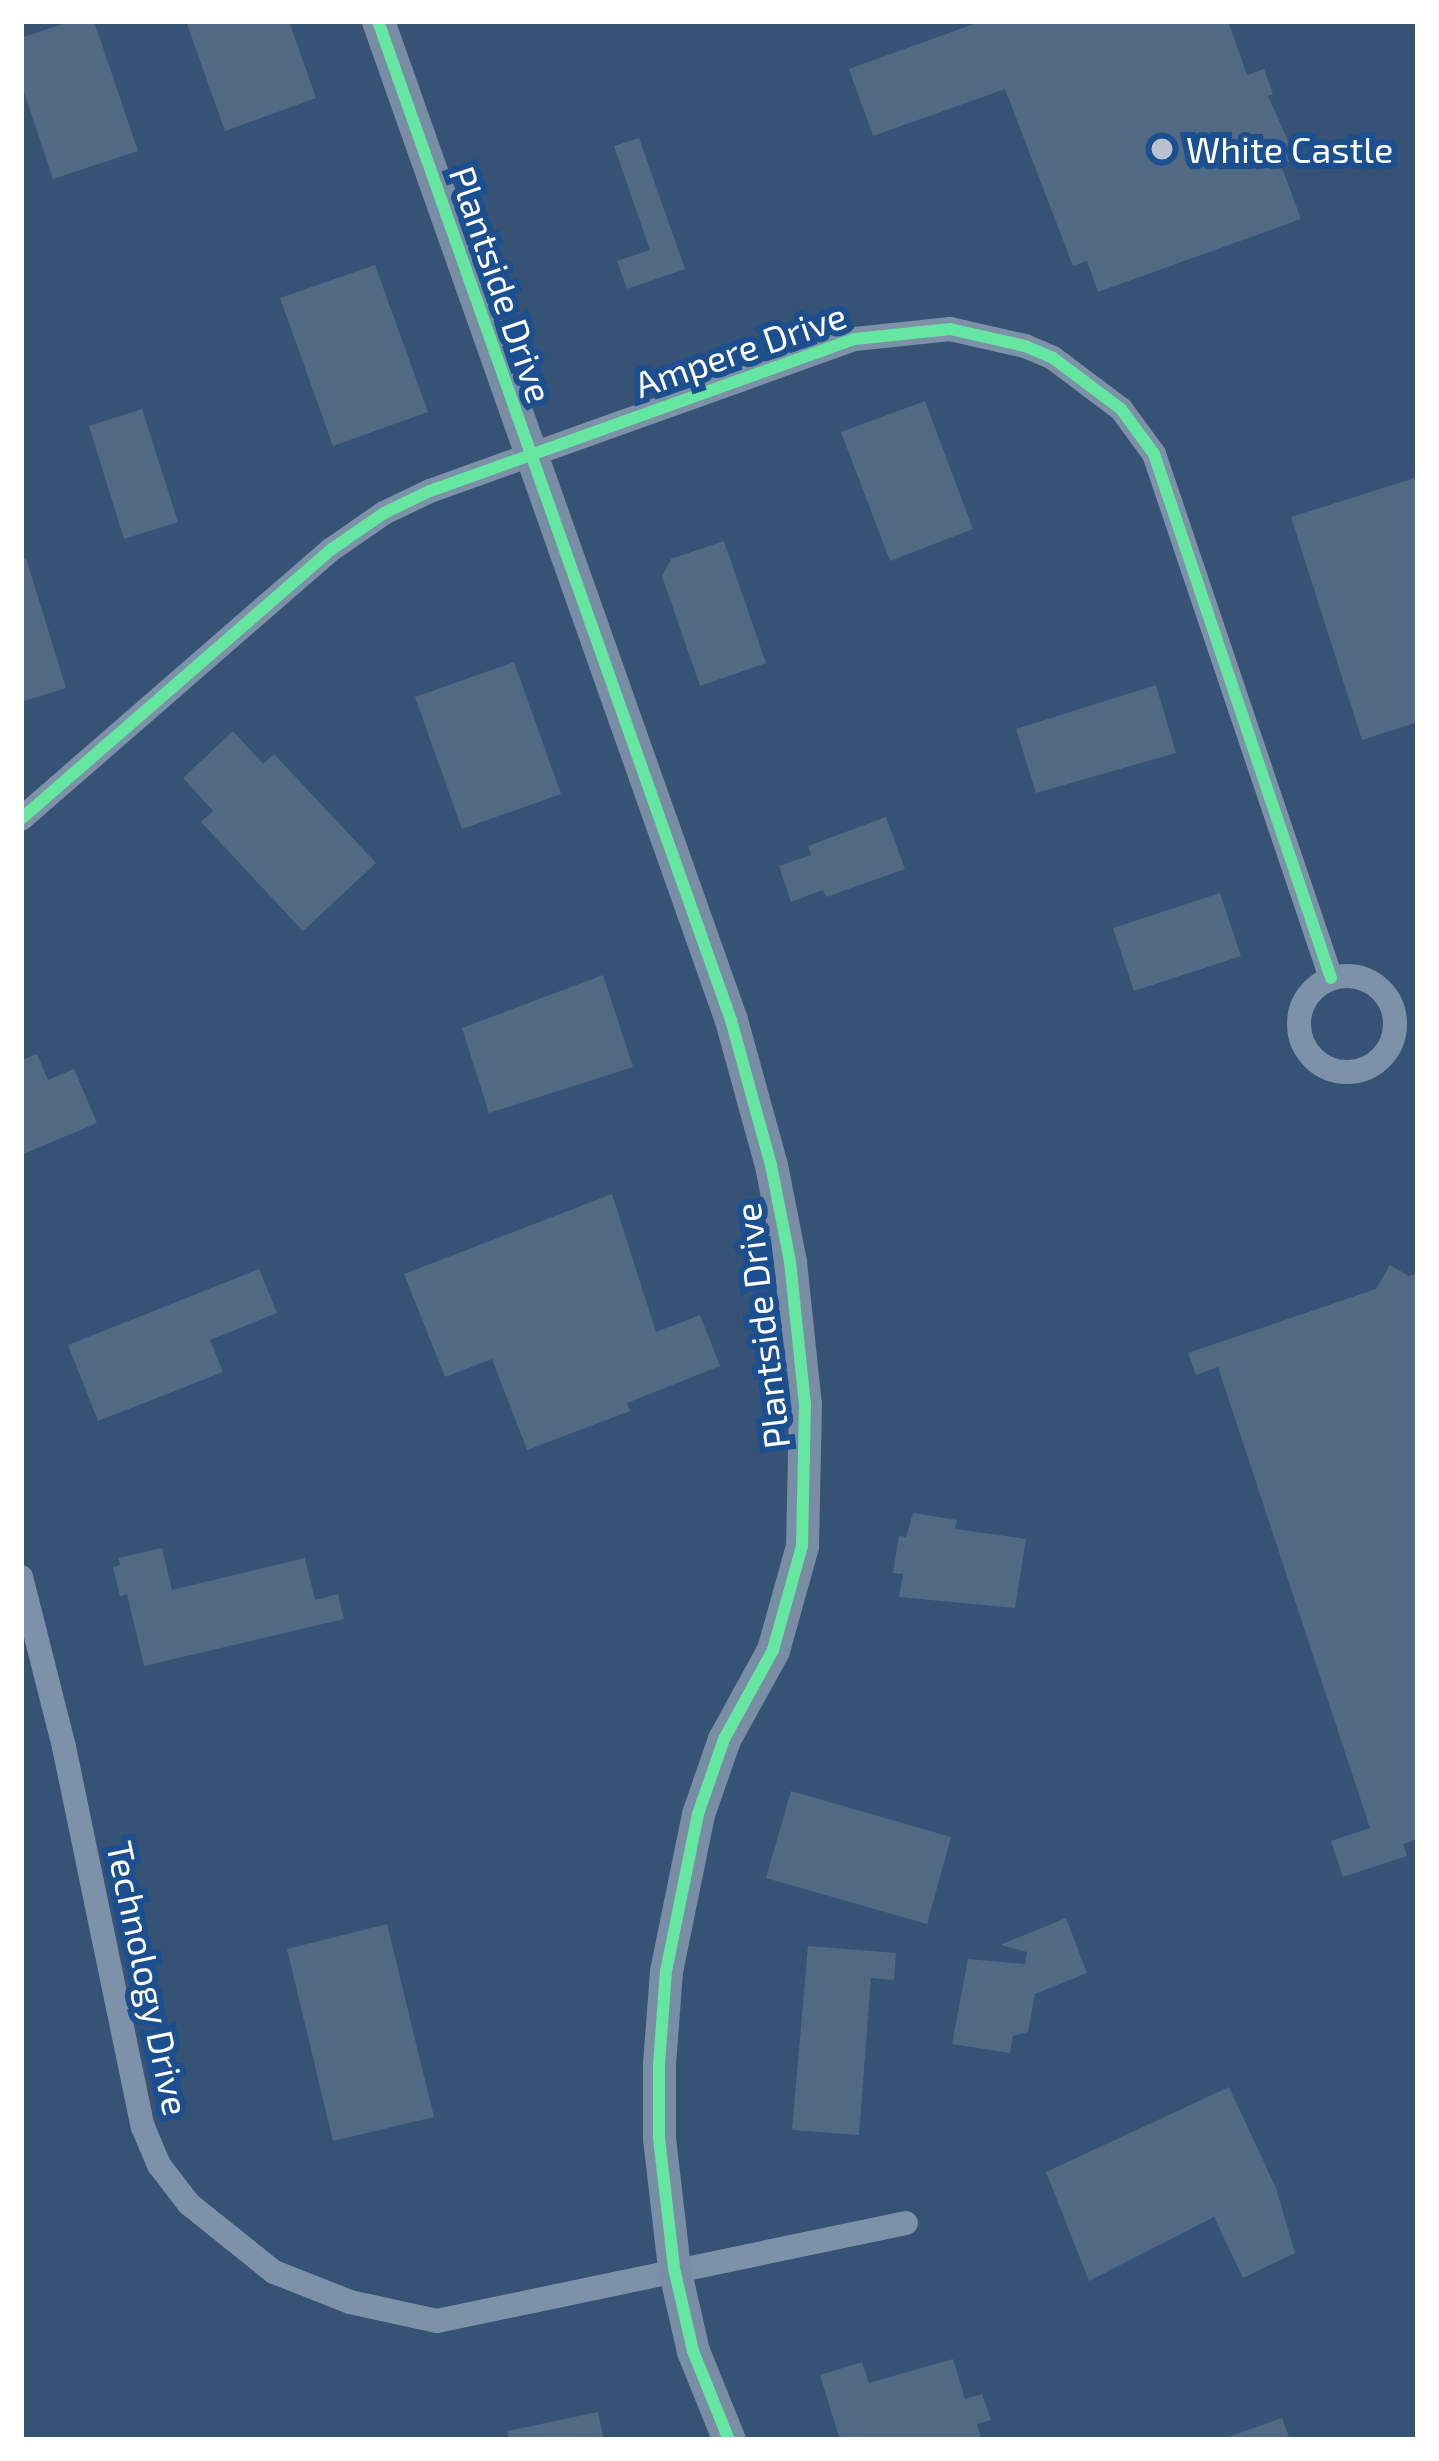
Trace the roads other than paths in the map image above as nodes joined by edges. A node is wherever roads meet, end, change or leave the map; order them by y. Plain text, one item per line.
1 (378, 21) edge
2 (529, 454) junction
3 (21, 819) edge
4 (1331, 978) junction
5 (21, 1577) edge
6 (906, 2223) dead end
7 (674, 2268) junction
8 (729, 2440) edge

1 - 2 street, Plantside Drive
2 - 3 street, Ampere Drive
2 - 4 street, Ampere Drive
2 - 7 street, Plantside Drive
4 - 4 street
5 - 7 street, Technology Drive
6 - 7 street, Technology Drive
7 - 8 street, Plantside Drive

